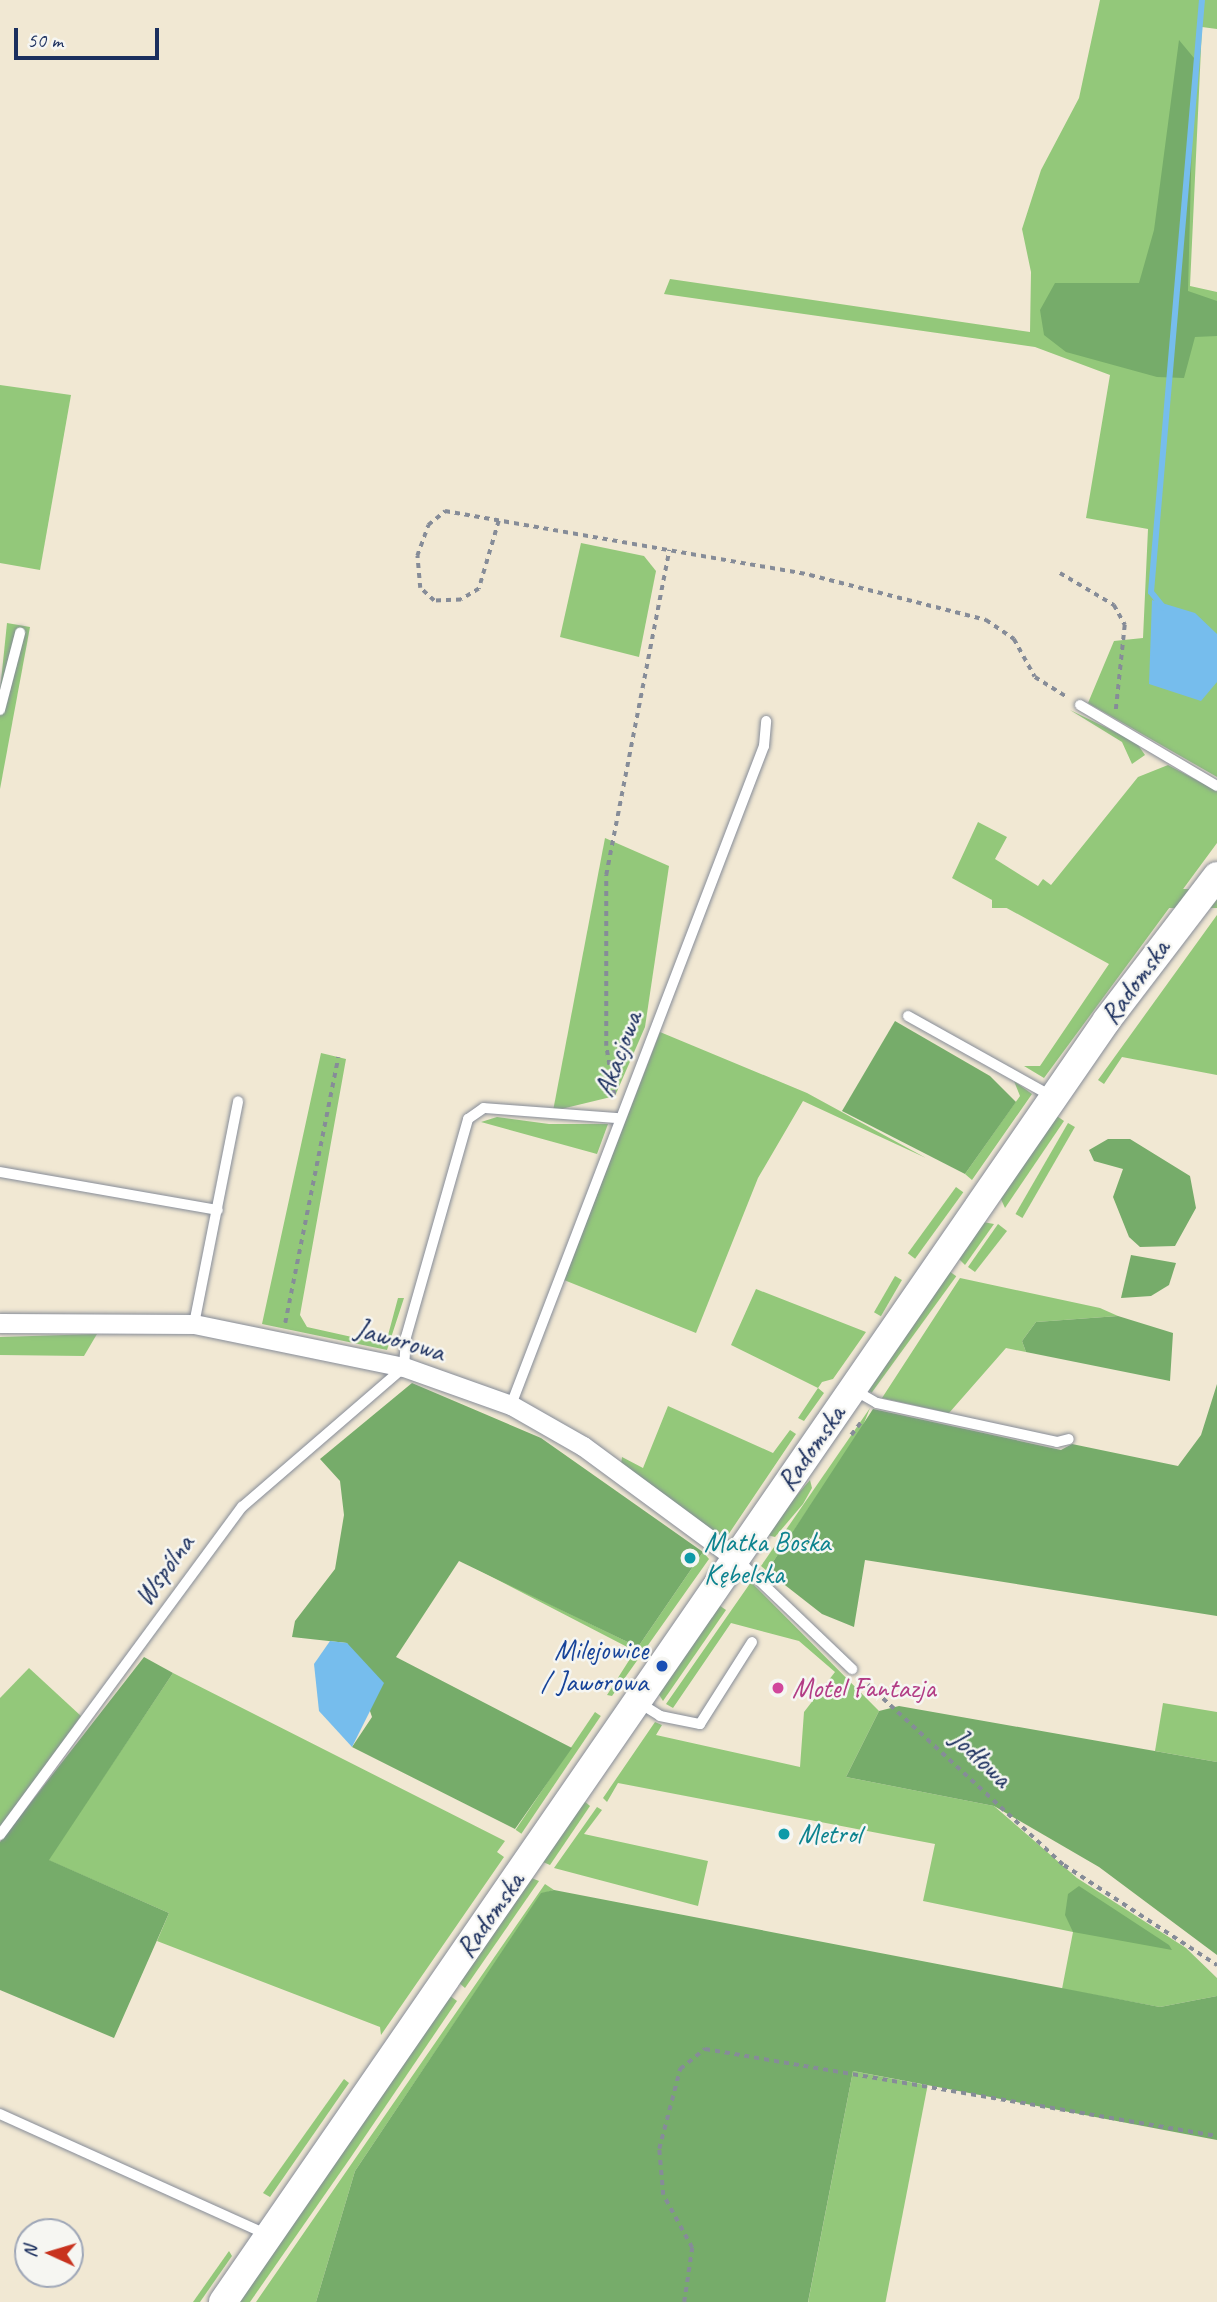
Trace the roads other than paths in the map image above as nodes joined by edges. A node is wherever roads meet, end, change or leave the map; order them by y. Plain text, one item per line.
1 (20, 633) dead end
2 (1080, 705) road end
3 (0, 710) edge
4 (766, 721) dead end
5 (1217, 786) edge
6 (1217, 876) edge
7 (908, 1016) dead end
8 (1055, 1098) junction
9 (238, 1101) dead end
10 (618, 1118) junction
11 (0, 1172) edge
12 (218, 1210) junction
13 (0, 1322) edge
14 (194, 1324) junction
15 (404, 1367) junction
16 (852, 1389) junction
17 (511, 1405) junction
18 (1069, 1439) dead end
19 (734, 1558) junction
20 (752, 1642) dead end
21 (852, 1669) road end
22 (638, 1702) junction
23 (0, 1835) edge
24 (0, 2114) edge
25 (269, 2235) junction
26 (223, 2302) edge

1 - 3 lane
2 - 5 lane
4 - 10 lane, Akacjowa
6 - 8 main road, Radomska
7 - 8 lane
8 - 16 main road, Radomska
9 - 12 lane
10 - 15 lane
10 - 17 lane, Akacjowa
11 - 12 lane
12 - 14 lane
13 - 14 street, Jaworowa
14 - 15 street, Jaworowa
15 - 17 street, Jaworowa
15 - 23 lane, Wspólna
16 - 18 lane
16 - 19 main road, Radomska
17 - 19 street, Jaworowa
19 - 21 lane
19 - 22 main road, Radomska
20 - 22 lane
22 - 25 main road, Radomska
24 - 25 lane
25 - 26 main road, Radomska

